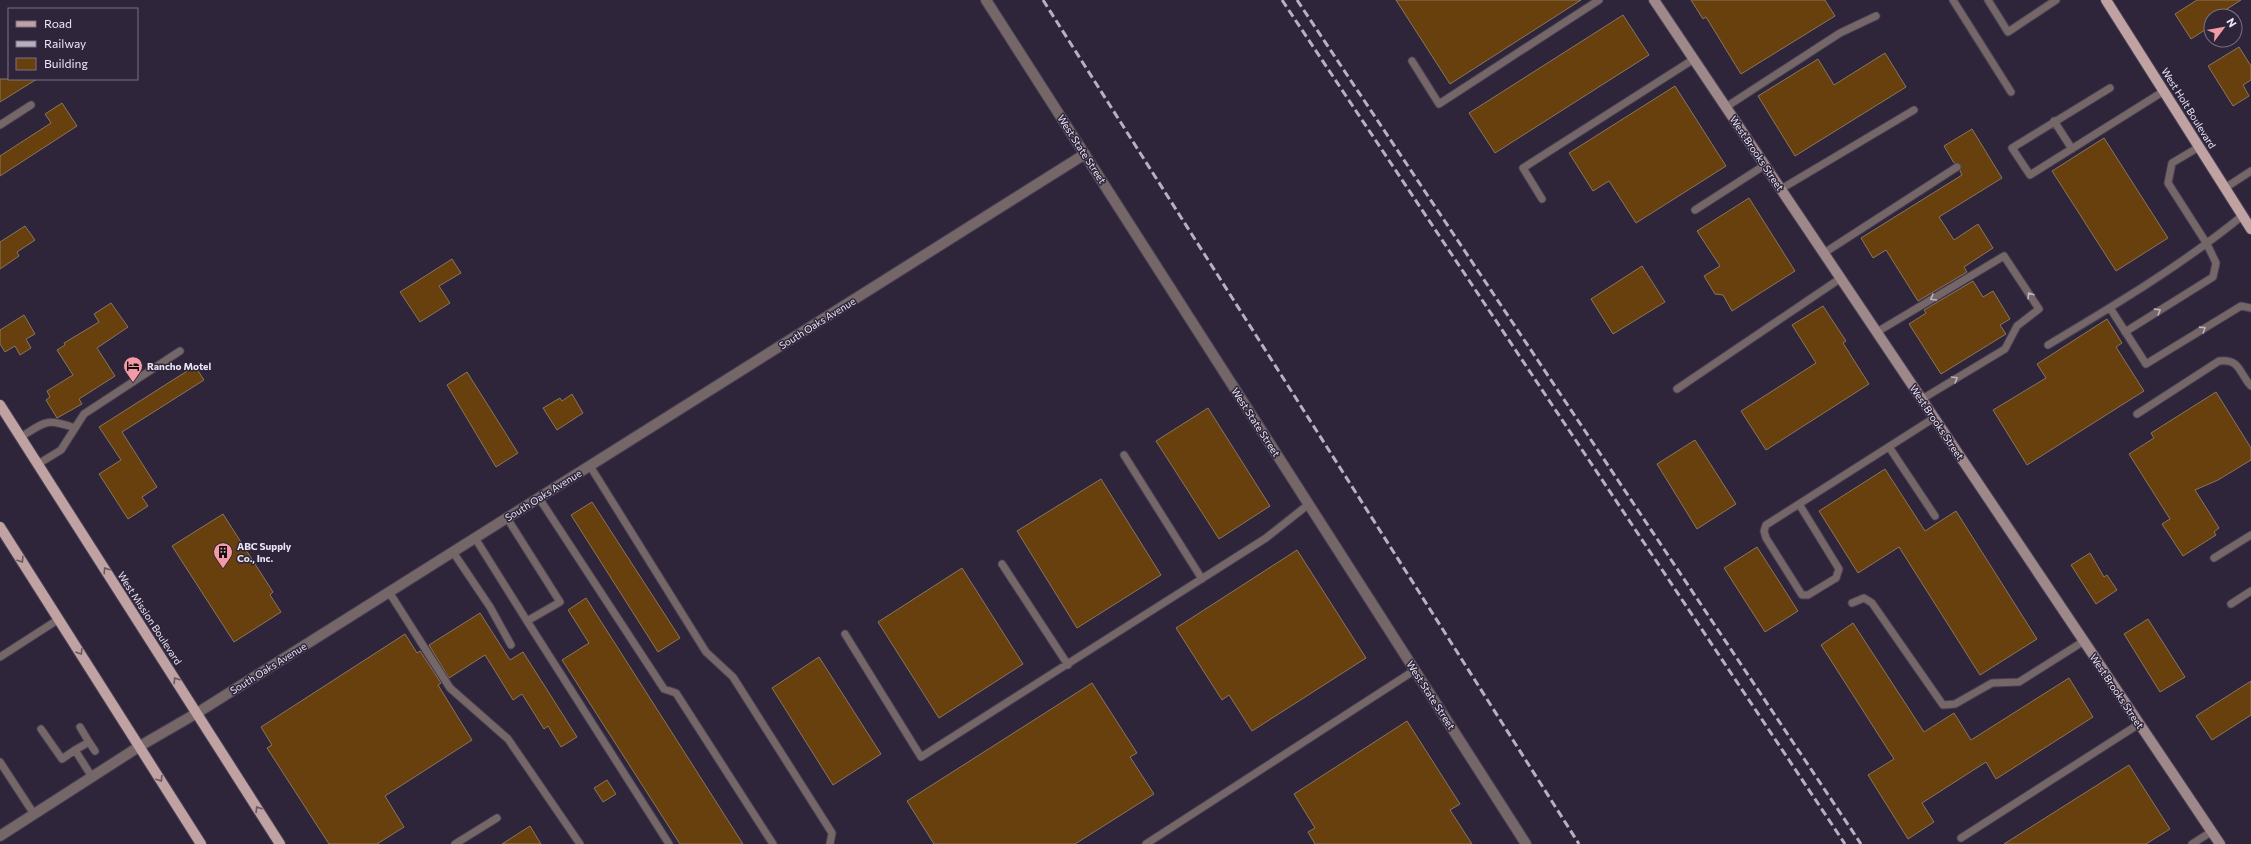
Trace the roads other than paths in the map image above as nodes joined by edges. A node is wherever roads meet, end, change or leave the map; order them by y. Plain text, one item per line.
1 (986, 0) edge
2 (1599, 0) edge
3 (1654, 0) edge
4 (1954, 0) edge
5 (1988, 0) edge
6 (2056, 0) edge
7 (2106, 0) edge
8 (1876, 16) dead end
9 (1694, 59) junction
10 (1412, 61) dead end
11 (2110, 88) dead end
12 (2164, 91) junction
13 (2012, 92) dead end
14 (31, 105) dead end
15 (1726, 107) junction
16 (1914, 110) dead end
17 (2054, 121) junction
18 (0, 125) edge
19 (2199, 147) junction
20 (2072, 148) junction
21 (1085, 154) junction
22 (1765, 165) junction
23 (1957, 167) dead end
24 (2251, 171) edge
25 (2225, 188) junction
26 (1781, 189) junction
27 (1542, 199) dead end
28 (1696, 210) dead end
29 (2242, 216) junction
30 (2251, 230) edge
31 (2207, 244) junction
32 (1824, 253) junction
33 (1841, 278) junction
34 (2110, 308) junction
35 (2251, 308) edge
36 (1877, 332) junction
37 (2125, 332) junction
38 (2048, 345) dead end
39 (180, 351) dead end
40 (2251, 386) edge
41 (1678, 389) dead end
42 (1922, 399) junction
43 (0, 404) edge
44 (2137, 414) dead end
45 (1934, 418) junction
46 (75, 428) junction
47 (21, 437) junction
48 (1889, 447) junction
49 (1124, 455) dead end
50 (38, 464) junction
51 (590, 466) junction
52 (539, 498) junction
53 (1309, 504) junction
54 (1799, 504) junction
55 (1935, 516) dead end
56 (507, 518) junction
57 (0, 527) edge
58 (2251, 535) edge
59 (475, 538) junction
60 (453, 552) junction
61 (2214, 558) dead end
62 (1002, 564) dead end
63 (1202, 579) junction
64 (2251, 591) edge
65 (389, 592) junction
66 (1852, 603) dead end
67 (2231, 604) dead end
68 (59, 619) junction
69 (527, 622) junction
70 (845, 634) dead end
71 (2084, 641) junction
72 (511, 645) dead end
73 (0, 657) edge
74 (1068, 665) junction
75 (1415, 670) junction
76 (197, 713) junction
77 (2139, 724) junction
78 (80, 726) dead end
79 (41, 729) dead end
80 (90, 742) junction
81 (140, 746) junction
82 (75, 750) junction
83 (95, 751) dead end
84 (0, 762) edge
85 (92, 777) junction
86 (34, 814) junction
87 (497, 818) dead end
88 (2211, 832) junction
89 (0, 836) edge
90 (1961, 838) dead end
91 (201, 844) edge
92 (280, 844) edge
93 (455, 844) edge
94 (580, 844) edge
95 (669, 844) edge
96 (773, 844) edge
97 (830, 844) edge
98 (1146, 844) edge
99 (1526, 844) edge
100 (2192, 844) edge
101 (2220, 844) edge

1 - 21 street, West State Street
2 - 10 lane
3 - 9 street, West Brooks Street
4 - 13 lane
5 - 6 lane
7 - 12 main road, West Holt Boulevard
8 - 15 lane
9 - 15 street, West Brooks Street
9 - 27 lane
11 - 17 lane
12 - 19 main road, West Holt Boulevard
12 - 20 lane
14 - 18 lane
15 - 22 street, West Brooks Street
16 - 26 lane
17 - 20 lane
17 - 20 lane
19 - 25 main road, West Holt Boulevard
19 - 31 lane
21 - 51 street, South Oaks Avenue
21 - 53 street, West State Street
22 - 26 street, West Brooks Street
22 - 28 lane
23 - 32 lane
24 - 25 lane
25 - 29 main road, West Holt Boulevard
26 - 32 street, West Brooks Street
29 - 30 main road, West Holt Boulevard
29 - 31 lane
31 - 34 lane
37 -> 31 lane
32 - 33 street, West Brooks Street
33 - 36 street, West Brooks Street
33 - 41 lane
34 - 37 lane
34 - 38 lane
37 -> 35 lane
36 - 42 street, West Brooks Street
42 -> 36 lane
39 - 46 lane
40 - 44 lane
42 - 45 street, West Brooks Street
43 - 47 main road, West Mission Boulevard
45 - 48 lane
45 - 71 street, West Brooks Street
46 - 47 lane
46 - 50 lane
47 - 50 main road, West Mission Boulevard
48 - 54 lane
48 - 55 lane
49 - 63 lane
76 -> 50 main road, West Mission Boulevard
51 - 52 street, South Oaks Avenue
51 - 97 lane
52 - 56 street, South Oaks Avenue
52 - 96 lane
53 - 63 lane
53 - 75 street, West State Street
54 - 54 lane
56 - 59 street, South Oaks Avenue
56 - 69 lane
57 -> 68 main road
58 - 61 lane
59 - 60 street, South Oaks Avenue
59 - 69 lane
60 - 65 street, South Oaks Avenue
60 - 72 lane
62 - 74 lane
63 - 74 lane
64 - 67 lane
65 - 76 street, South Oaks Avenue
65 - 94 lane
66 - 71 lane
68 - 73 lane
68 -> 81 main road
69 - 95 lane
70 - 74 lane
71 - 77 street, West Brooks Street
75 - 98 lane
75 - 99 street, West State Street
76 - 81 street, South Oaks Avenue
92 -> 76 main road, West Mission Boulevard
77 - 88 street, West Brooks Street
77 - 90 lane
78 - 80 lane
79 - 82 lane
80 - 82 lane
80 - 83 lane
81 - 85 street, South Oaks Avenue
81 -> 91 main road
82 - 85 lane
84 - 86 lane
85 - 86 street, South Oaks Avenue
86 - 89 street, South Oaks Avenue
87 - 93 lane
88 - 100 lane
88 - 101 street, West Brooks Street

